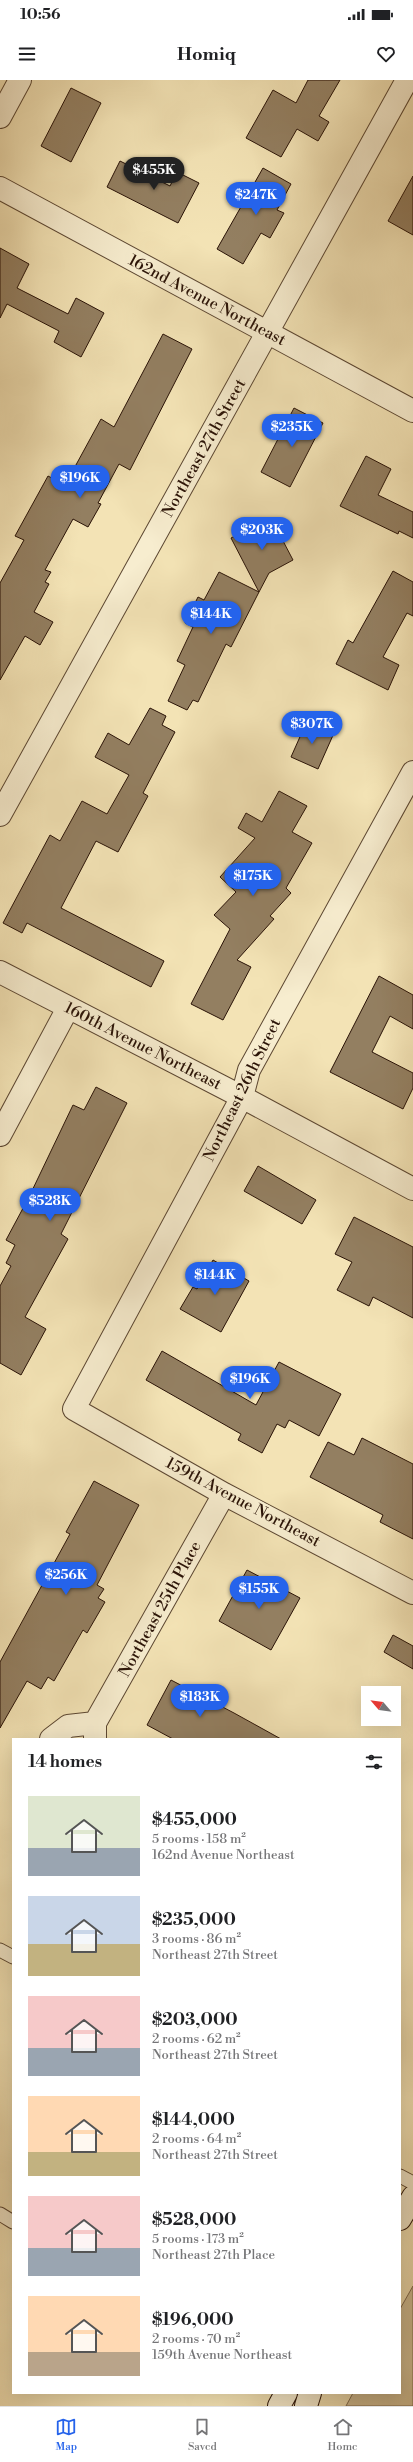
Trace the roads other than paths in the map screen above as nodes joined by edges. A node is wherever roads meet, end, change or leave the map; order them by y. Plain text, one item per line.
1 (20, 80) edge
2 (407, 80) edge
3 (0, 117) edge
4 (0, 188) edge
5 (268, 332) junction
6 (413, 411) edge
7 (411, 779) edge
8 (0, 815) edge
9 (0, 972) edge
10 (68, 1008) junction
11 (242, 1097) junction
12 (0, 1135) edge
13 (413, 1188) edge
14 (74, 1409) joint
15 (224, 1494) junction
16 (413, 1593) edge
17 (95, 1731) edge
18 (52, 1738) edge
19 (0, 1950) edge
20 (12, 1956) edge
21 (401, 2177) edge
22 (413, 2183) edge
23 (413, 2197) edge
24 (0, 2214) edge
25 (401, 2218) edge
26 (12, 2221) edge
27 (285, 2394) edge
28 (310, 2394) edge
29 (279, 2406) edge
30 (306, 2406) edge

1 - 3 street
2 - 5 street, Northeast 27th Street
4 - 5 street, 162nd Avenue Northeast
5 - 6 street, 162nd Avenue Northeast
5 - 8 street, Northeast 27th Street
7 - 11 street, Northeast 26th Street
9 - 10 street, 160th Avenue Northeast
10 - 11 street, 160th Avenue Northeast
10 - 12 street
11 - 13 street, 160th Avenue Northeast
11 - 14 street, Northeast 26th Street
14 - 15 street, 159th Avenue Northeast
15 - 16 street, 159th Avenue Northeast
15 - 17 street, Northeast 25th Place
17 - 18 street, Northeast 25th Place
19 - 20 lane
21 - 22 lane
23 - 25 street
24 - 26 lane
27 - 29 street
28 - 30 street

